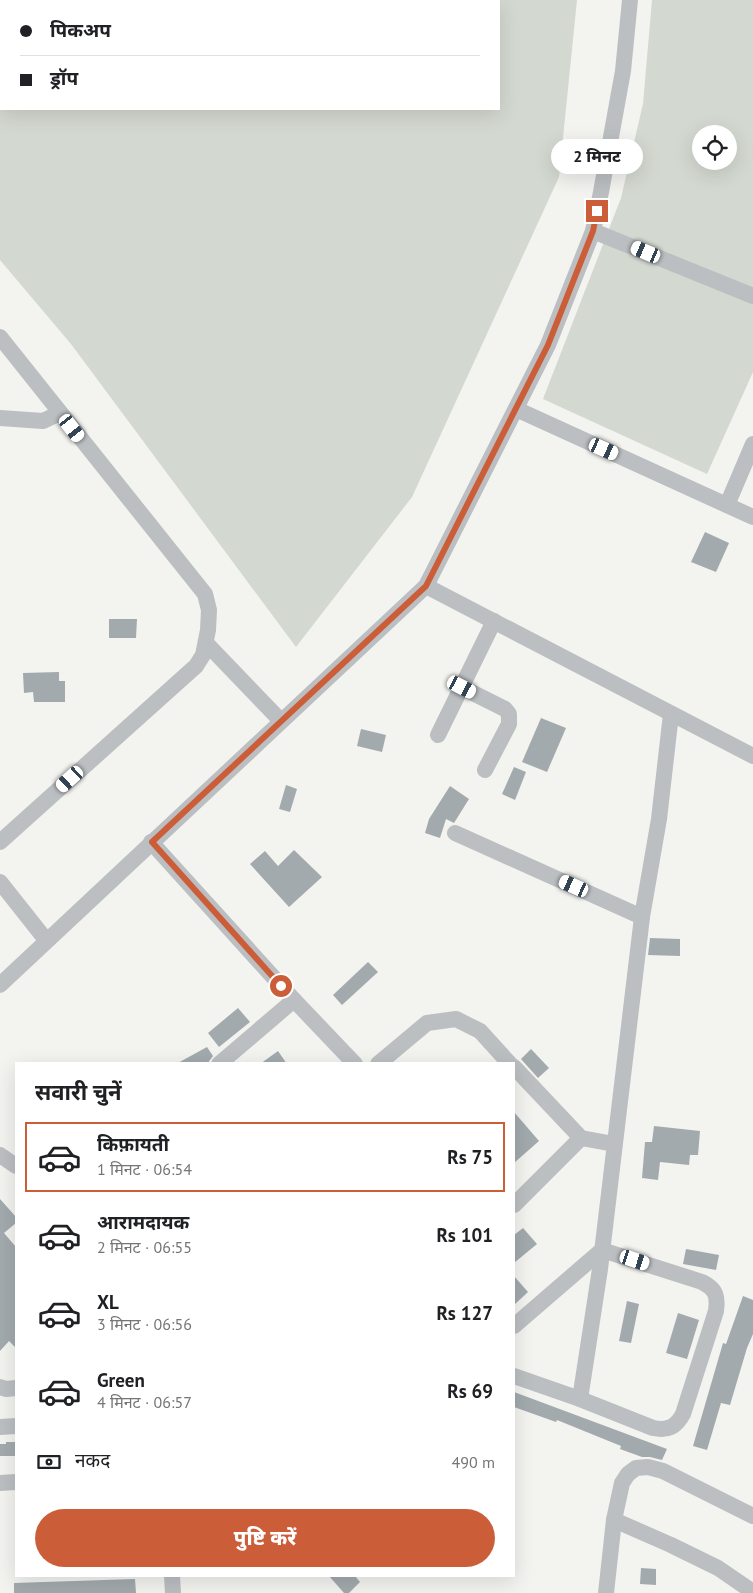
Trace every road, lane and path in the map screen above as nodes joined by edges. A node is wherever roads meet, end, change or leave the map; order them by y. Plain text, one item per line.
1 (630, 0) edge
2 (593, 231) junction
3 (753, 296) edge
4 (0, 337) edge
5 (516, 409) junction
6 (60, 413) junction
7 (0, 418) edge
8 (753, 444) edge
9 (727, 505) junction
10 (753, 517) edge
11 (426, 586) junction
12 (494, 621) junction
13 (206, 642) junction
14 (462, 687) junction
15 (671, 714) junction
16 (281, 721) junction
17 (438, 735) dead end
18 (753, 756) edge
19 (485, 770) dead end
20 (455, 833) dead end
21 (0, 842) edge
22 (152, 842) junction
23 (0, 882) edge
24 (642, 917) junction
25 (46, 940) junction
26 (0, 985) edge
27 (294, 1000) junction
28 (396, 1058) edge
29 (221, 1062) edge
30 (353, 1062) edge
31 (384, 1062) edge
32 (508, 1062) edge
33 (515, 1068) edge
34 (581, 1138) junction
35 (614, 1144) junction
36 (0, 1155) edge
37 (15, 1165) edge
38 (515, 1205) edge
39 (602, 1250) junction
40 (515, 1325) edge
41 (515, 1376) edge
42 (0, 1387) edge
43 (15, 1388) edge
44 (580, 1398) junction
45 (15, 1426) edge
46 (0, 1427) edge
47 (15, 1482) edge
48 (0, 1483) edge
49 (753, 1516) edge
50 (614, 1520) junction
51 (172, 1577) edge
52 (753, 1592) edge
53 (173, 1593) edge
54 (606, 1593) edge

1 - 2 street
2 - 3 street
2 - 5 street
4 - 6 street
5 - 9 street
5 - 11 street
6 - 7 street
6 - 13 street
8 - 9 street
9 - 10 street
11 - 12 street
11 - 16 street
12 - 14 street
12 - 15 street
13 - 16 street
13 - 21 street
14 - 17 street
14 - 19 street
15 - 18 street
15 - 24 street
16 - 22 street
20 - 24 street
22 - 25 street
22 - 27 street
23 - 25 street
24 - 35 street
25 - 26 street
27 - 29 street
27 - 30 street
28 - 31 street
28 - 32 street
33 - 34 street
34 - 35 street
34 - 38 street
35 - 39 street
36 - 37 street
39 - 40 street
39 - 44 street
39 - 44 street
41 - 44 street
42 - 43 street
45 - 46 street
47 - 48 street
49 - 50 street
50 - 52 street
50 - 54 street
51 - 53 street

